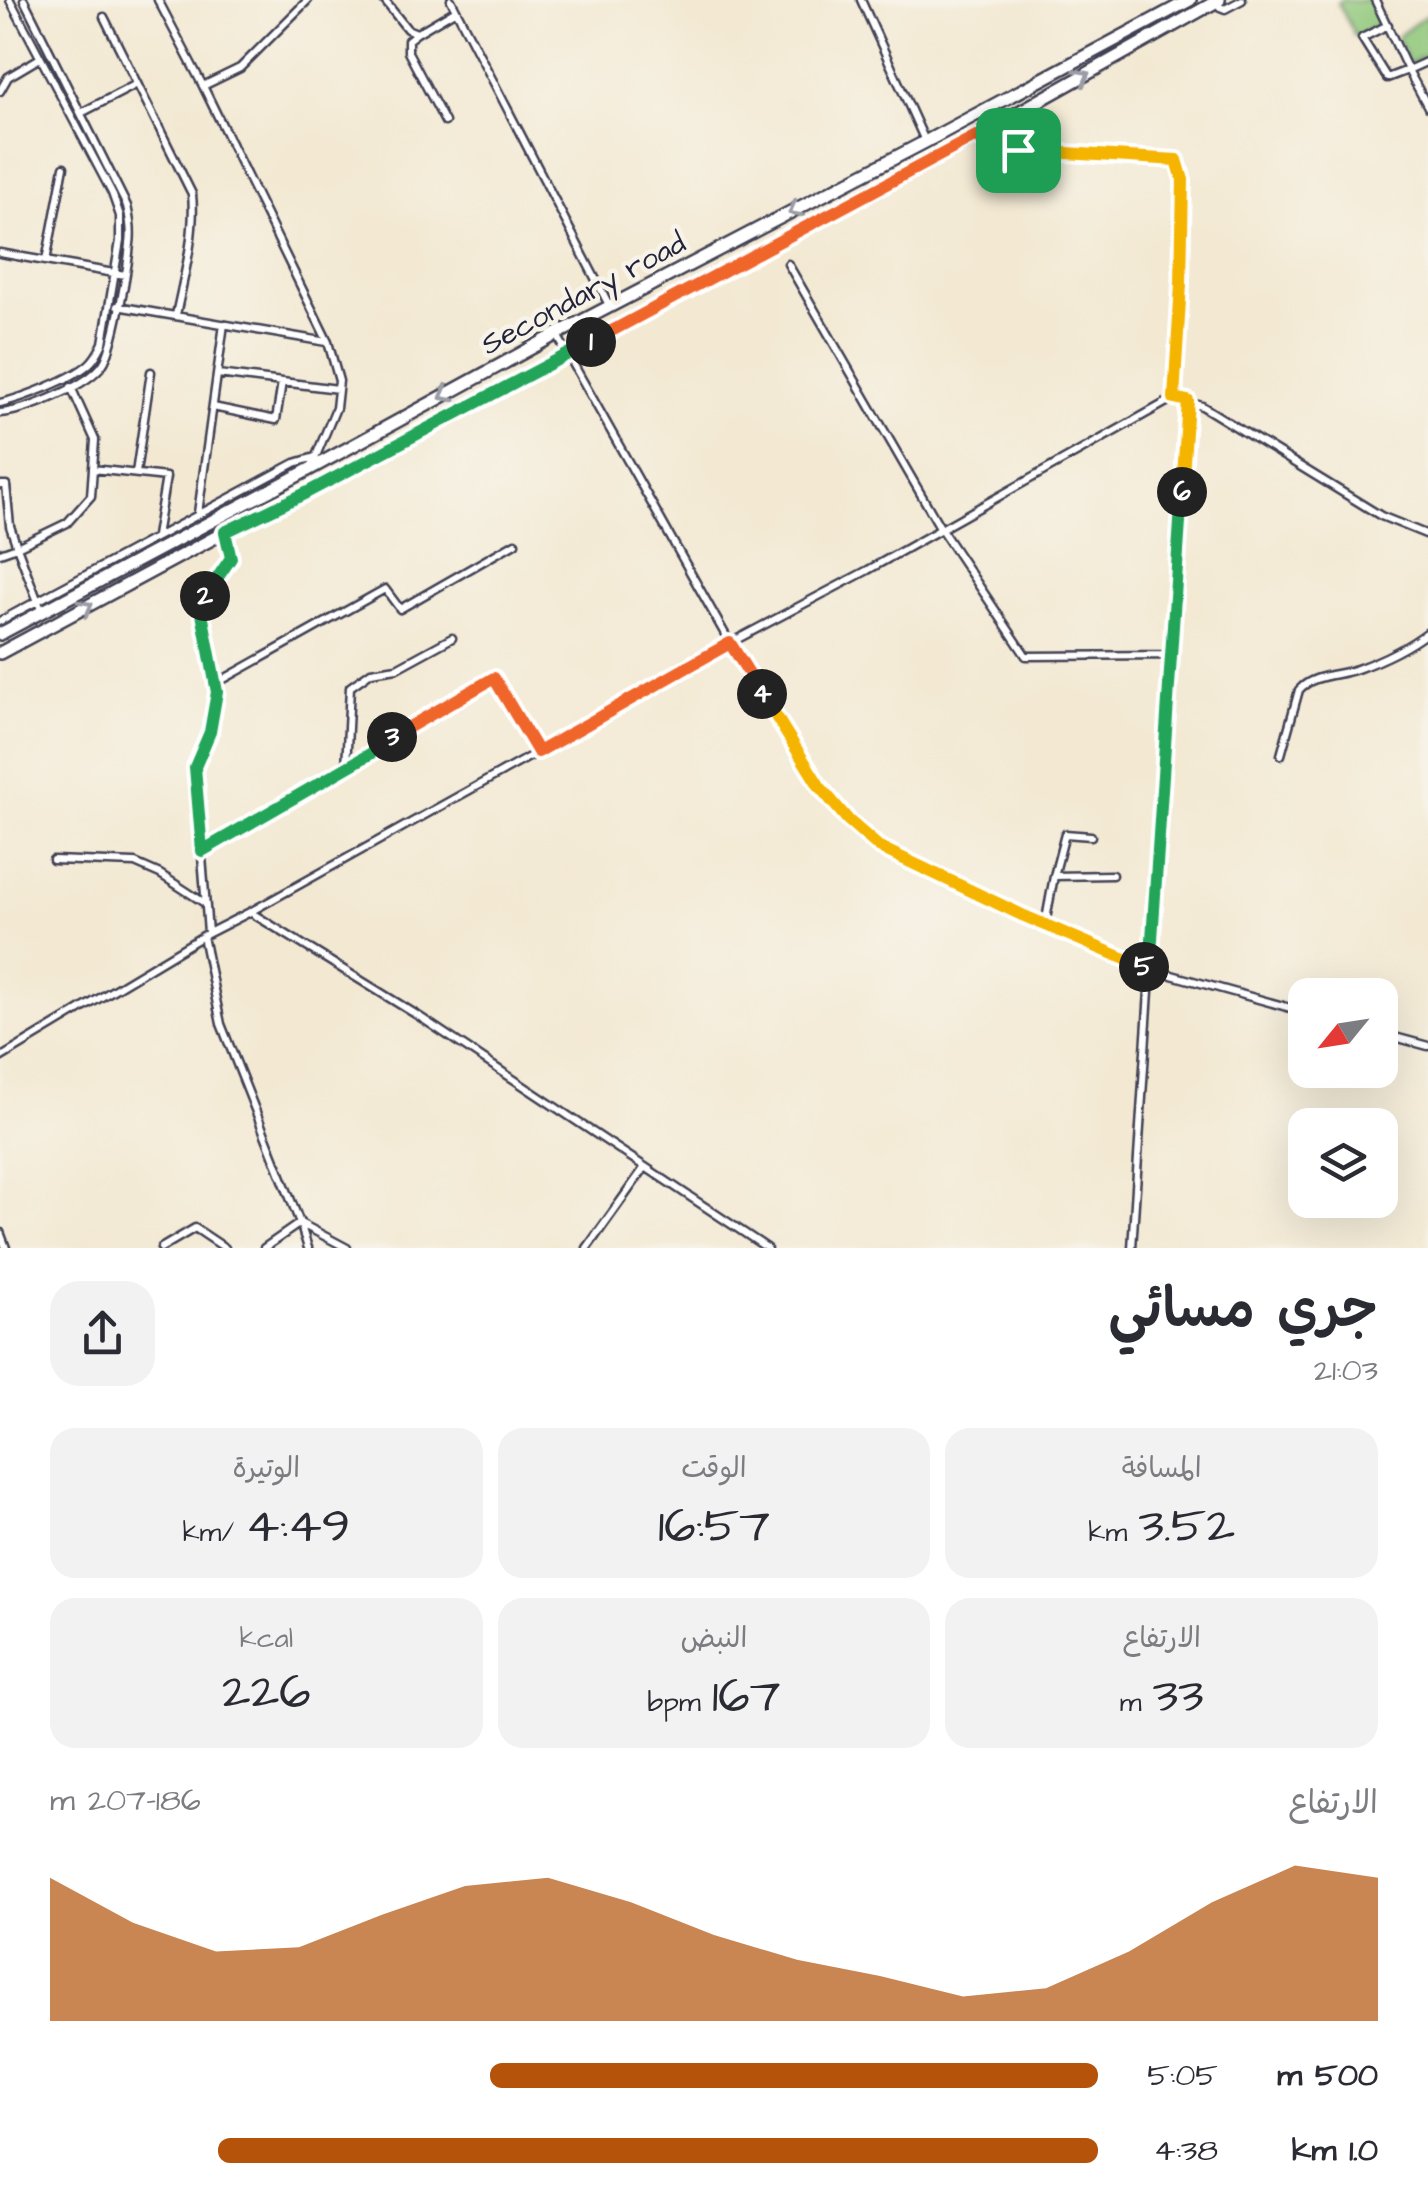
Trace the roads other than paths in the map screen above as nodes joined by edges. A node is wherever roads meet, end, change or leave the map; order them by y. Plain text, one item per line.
1 (11, 0) edge
2 (24, 0) edge
3 (158, 0) edge
4 (308, 0) edge
5 (384, 0) edge
6 (450, 0) edge
7 (860, 0) edge
8 (1190, 0) edge
9 (1242, 0) edge
10 (1375, 0) edge
11 (1217, 1) edge
12 (0, 5) edge
13 (456, 10) junction
14 (104, 17) dead end
15 (1388, 25) junction
16 (417, 33) junction
17 (40, 58) junction
18 (1428, 61) edge
19 (1408, 70) junction
20 (138, 84) junction
21 (203, 86) junction
22 (0, 91) edge
23 (1428, 107) edge
24 (81, 113) junction
25 (445, 122) dead end
26 (976, 136) junction
27 (925, 142) junction
28 (64, 167) dead end
29 (0, 254) edge
30 (46, 261) junction
31 (788, 264) dead end
32 (115, 272) junction
33 (124, 275) junction
34 (109, 305) junction
35 (119, 306) junction
36 (610, 306) junction
37 (176, 315) junction
38 (224, 324) junction
39 (556, 334) junction
40 (328, 342) junction
41 (568, 354) junction
42 (151, 372) dead end
43 (218, 374) junction
44 (282, 382) junction
45 (71, 387) junction
46 (338, 390) junction
47 (1174, 398) junction
48 (1188, 401) junction
49 (0, 403) edge
50 (213, 407) junction
51 (0, 412) edge
52 (316, 456) junction
53 (93, 469) junction
54 (310, 469) junction
55 (136, 474) junction
56 (0, 484) edge
57 (198, 515) junction
58 (941, 529) junction
59 (225, 532) junction
60 (1428, 535) edge
61 (156, 537) junction
62 (514, 543) dead end
63 (16, 547) junction
64 (0, 554) edge
65 (39, 607) junction
66 (0, 622) edge
67 (1428, 632) edge
68 (0, 634) edge
69 (452, 638) dead end
70 (730, 643) junction
71 (0, 653) edge
72 (1171, 655) junction
73 (215, 684) junction
74 (538, 752) junction
75 (1281, 755) dead end
76 (346, 768) junction
77 (1091, 836) dead end
78 (202, 851) junction
79 (53, 860) dead end
80 (1112, 874) dead end
81 (1054, 876) junction
82 (204, 902) junction
83 (250, 912) junction
84 (1045, 925) junction
85 (205, 935) junction
86 (1150, 969) junction
87 (1288, 1007) edge
88 (1398, 1038) edge
89 (1428, 1046) edge
90 (0, 1058) edge
91 (645, 1167) junction
92 (300, 1223) junction
93 (0, 1232) edge
94 (6, 1248) edge
95 (161, 1248) edge
96 (225, 1248) edge
97 (264, 1248) edge
98 (308, 1248) edge
99 (347, 1248) edge
100 (587, 1248) edge
101 (766, 1248) edge
102 (1132, 1248) edge

1 - 12 street
1 - 17 street
2 - 24 street
3 - 21 street
4 - 21 street
5 - 16 street
6 - 13 street
7 - 27 street
8 - 27 main road, Secondary road
9 - 11 street
10 - 15 street
26 -> 11 main road, Secondary road
13 - 16 street
13 - 36 street
14 - 20 street
15 - 19 street
15 - 19 street
16 - 25 street
17 - 22 street
17 - 32 street
18 - 19 street
19 - 23 street
20 - 24 street
20 - 37 street
21 - 40 street
24 - 33 street
26 - 41 main road, Secondary road
26 - 47 street
27 -> 36 main road, Secondary road
28 - 30 street
29 - 30 street
30 - 32 street
31 - 58 street
32 - 33 street
32 - 34 street
33 - 35 street
34 - 35 street
34 - 49 street
35 - 37 street
35 - 45 street
36 - 39 main road, Secondary road
37 - 38 street
38 - 40 street
38 - 43 street
39 - 41 street
39 -> 54 main road, Secondary road
40 - 46 street
41 - 59 main road, Secondary road
41 - 70 street
42 - 55 street
43 - 44 street
43 - 50 street
44 - 46 street
44 - 50 street
45 - 51 street
45 - 53 street
46 - 52 street
47 - 48 street
47 - 58 street
48 - 60 street
48 - 72 street
50 - 57 street
52 - 54 street
52 - 57 street
53 - 55 street
53 - 63 street
54 - 65 main road, Secondary road
55 - 61 street
56 - 63 street
57 - 61 street
58 - 70 street
58 - 72 street
71 -> 59 main road, Secondary road
59 - 73 street
61 - 65 street
62 - 73 street
63 - 64 street
63 - 65 street
65 - 66 street
65 - 68 main road, Secondary road
67 - 75 street
69 - 76 street
70 - 74 street
70 - 84 street
72 - 86 street
73 - 78 street
74 - 76 street
74 - 83 street
76 - 78 street
77 - 81 street
78 - 82 street
79 - 82 street
80 - 81 street
81 - 84 street
82 - 85 street
83 - 85 street
83 - 91 street
84 - 86 street
85 - 90 street
85 - 92 street
86 - 87 street
86 - 102 street
88 - 89 street
91 - 100 street
91 - 101 street
92 - 97 street
92 - 98 street
92 - 99 street
93 - 94 street
95 - 96 street

